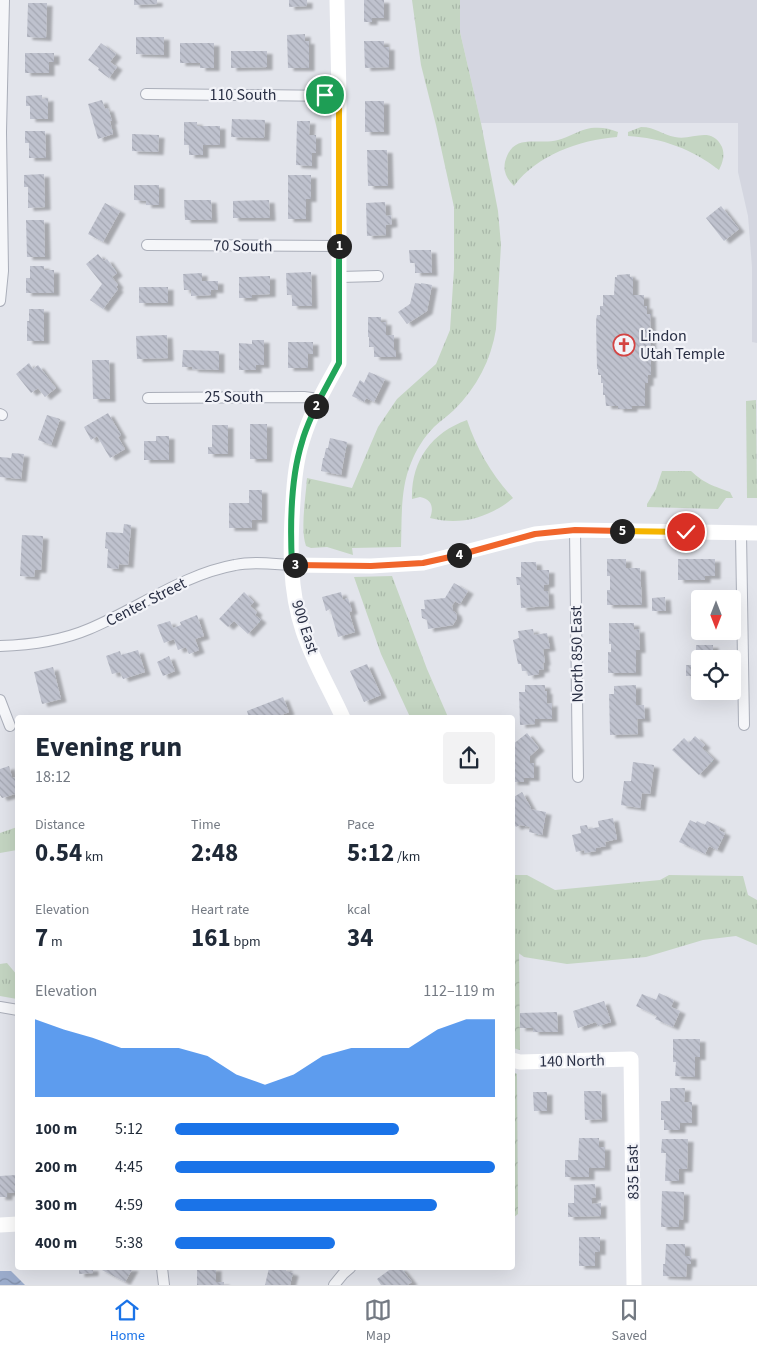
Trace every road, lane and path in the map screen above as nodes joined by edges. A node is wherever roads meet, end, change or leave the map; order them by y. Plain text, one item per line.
1 (337, 0) edge
2 (3, 4) edge
3 (146, 94) dead end
4 (339, 96) junction
5 (1, 132) edge
6 (148, 245) dead end
7 (339, 246) junction
8 (1, 271) edge
9 (378, 276) dead end
10 (340, 277) junction
11 (0, 301) edge
12 (148, 398) dead end
13 (319, 398) junction
14 (575, 530) junction
15 (741, 533) junction
16 (757, 534) edge
17 (292, 565) junction
18 (0, 646) edge
19 (0, 700) edge
20 (341, 715) edge
21 (744, 725) dead end
22 (10, 726) dead end
23 (578, 777) dead end
24 (0, 1007) edge
25 (15, 1010) edge
26 (631, 1059) joint
27 (515, 1061) edge
28 (0, 1224) edge
29 (15, 1224) edge
30 (162, 1270) edge
31 (348, 1270) edge
32 (164, 1285) edge
33 (334, 1285) edge
34 (634, 1285) edge

1 - 4 street, 900 East
2 - 5 street
3 - 4 street, 110 South
4 - 7 street, 900 East
5 - 8 street
6 - 7 street, 70 South
7 - 10 street, 900 East
8 - 11 street
9 - 10 street
10 - 13 street, 900 East
12 - 13 street, 25 South
13 - 17 street, 900 East
14 - 15 street
14 - 17 street
14 - 23 street, North 850 East
15 - 16 street
15 - 21 street
17 - 18 street, Center Street
17 - 20 street, 900 East
19 - 22 street
24 - 25 street
26 - 27 street, 140 North
26 - 34 street, 835 East
28 - 29 street
30 - 32 street
31 - 33 street

